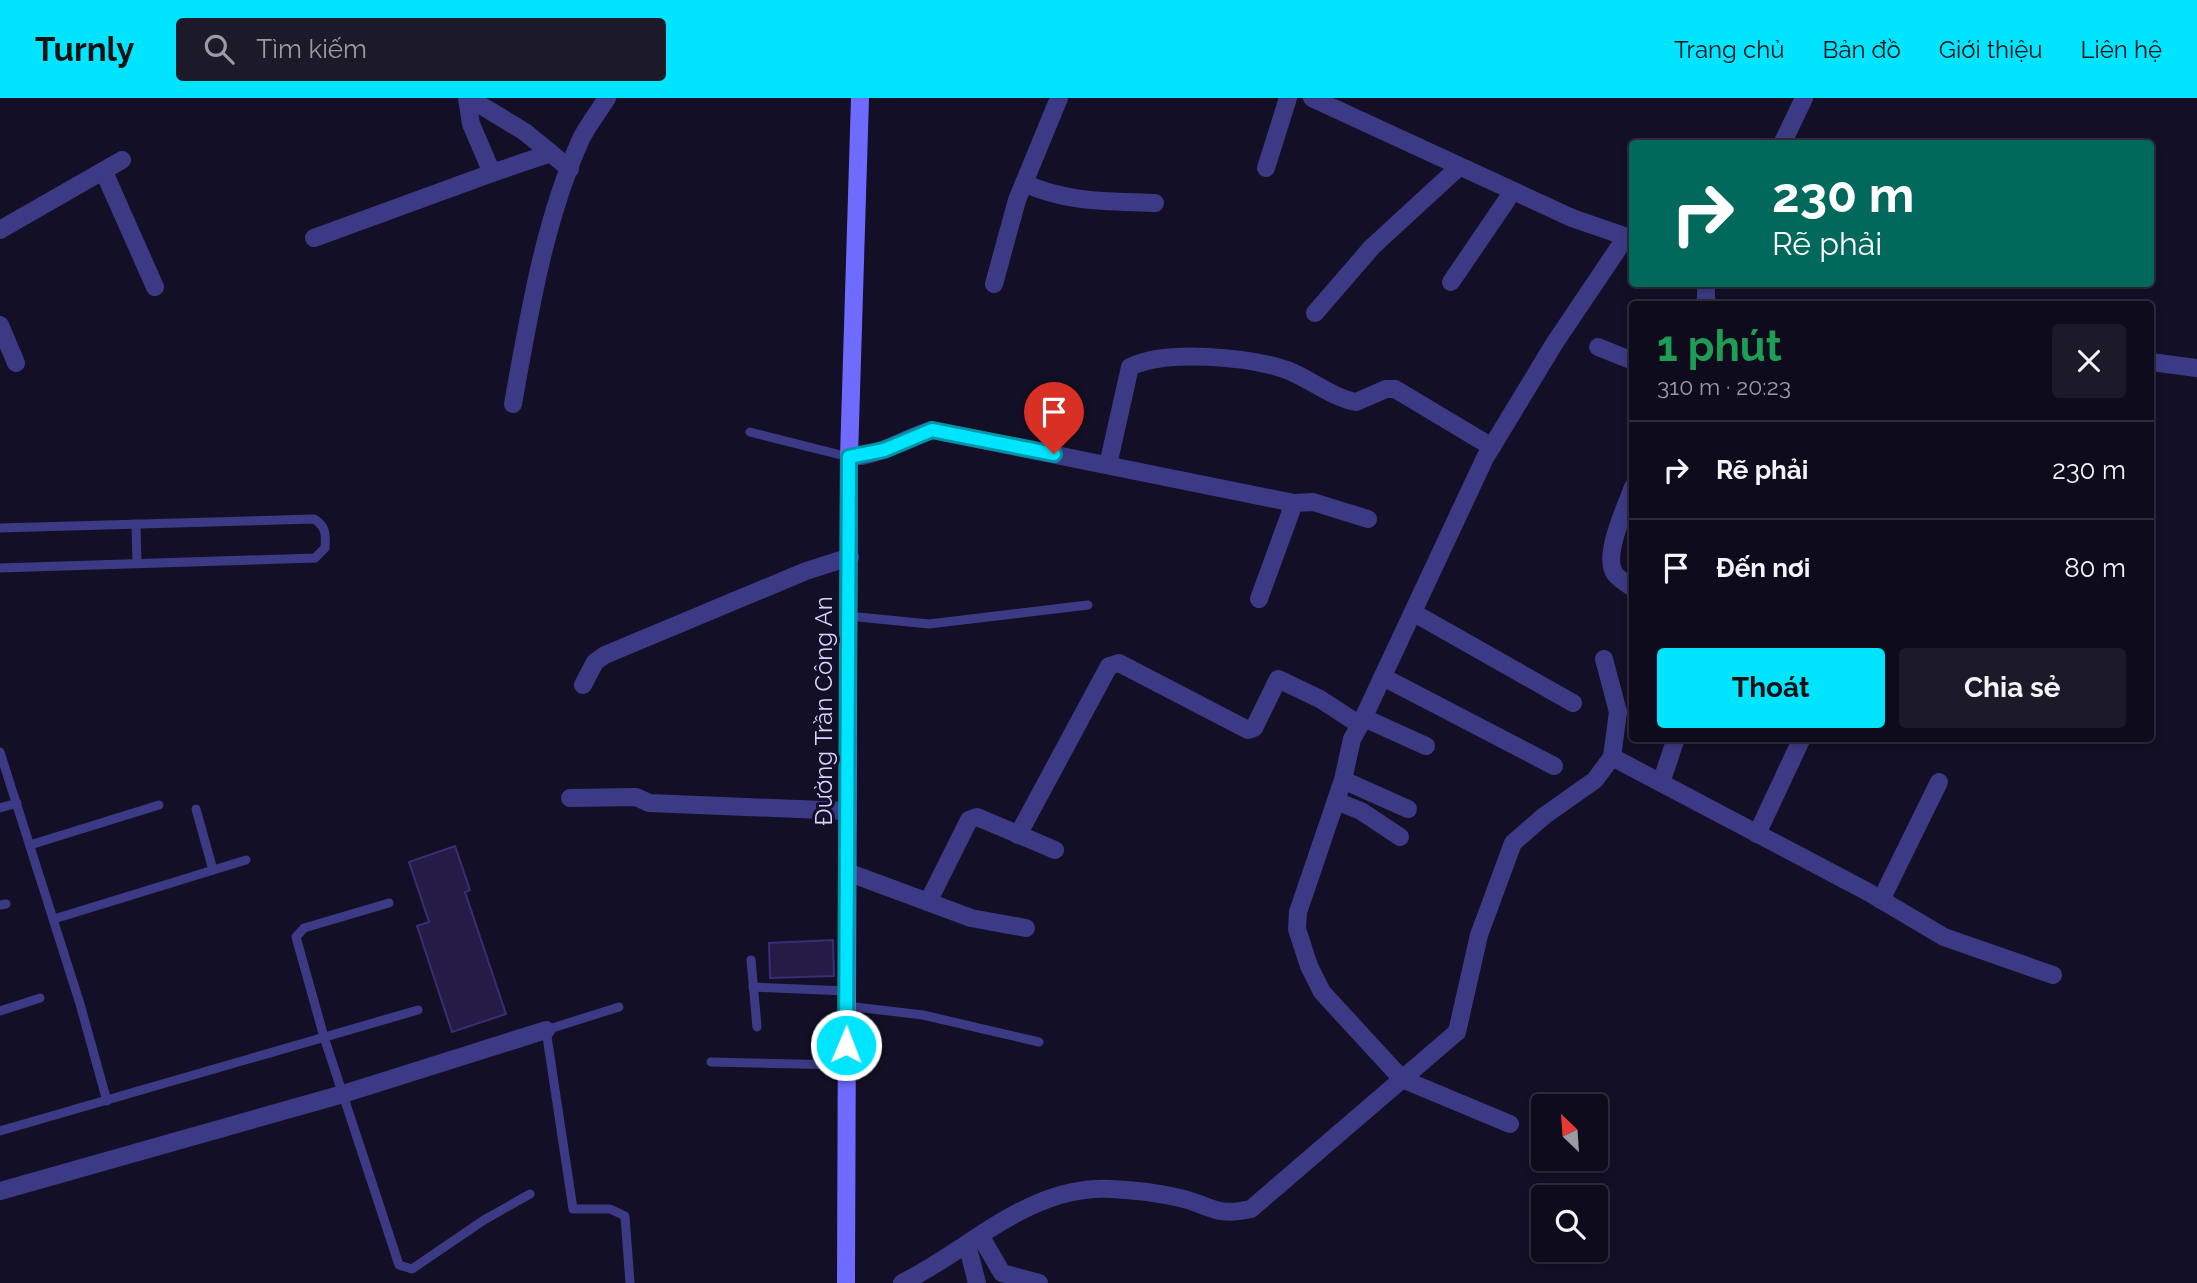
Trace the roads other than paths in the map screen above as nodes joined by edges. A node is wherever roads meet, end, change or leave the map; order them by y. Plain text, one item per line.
1 (468, 98) edge
2 (607, 98) edge
3 (860, 98) edge
4 (1059, 98) edge
5 (1288, 98) edge
6 (1312, 98) edge
7 (1804, 98) edge
8 (1785, 140) edge
9 (551, 153) junction
10 (122, 160) dead end
11 (1459, 167) junction
12 (1266, 168) dead end
13 (570, 169) junction
14 (104, 172) junction
15 (492, 173) junction
16 (1024, 183) junction
17 (1513, 191) junction
18 (1155, 202) dead end
19 (0, 230) edge
20 (314, 238) dead end
21 (1629, 238) edge
22 (1451, 282) dead end
23 (994, 284) dead end
24 (155, 287) dead end
25 (1315, 313) dead end
26 (0, 325) edge
27 (1598, 347) dead end
28 (1629, 359) edge
29 (2154, 362) edge
30 (16, 363) dead end
31 (2197, 368) edge
32 (513, 404) dead end
33 (750, 432) dead end
34 (1492, 447) junction
35 (849, 457) junction
36 (1108, 465) junction
37 (1629, 501) edge
38 (1294, 503) junction
39 (1368, 519) dead end
40 (136, 524) junction
41 (0, 528) edge
42 (850, 557) junction
43 (137, 563) junction
44 (0, 568) edge
45 (1629, 585) edge
46 (1259, 599) dead end
47 (1088, 605) dead end
48 (1414, 613) junction
49 (848, 616) junction
50 (1604, 659) dead end
51 (1383, 677) junction
52 (583, 685) dead end
53 (1573, 703) dead end
54 (1362, 721) junction
55 (1675, 742) edge
56 (1800, 742) edge
57 (1426, 746) dead end
58 (0, 752) edge
59 (1612, 757) junction
60 (1554, 766) dead end
61 (1343, 780) junction
62 (1939, 782) dead end
63 (1661, 783) junction
64 (570, 797) dead end
65 (1336, 801) junction
66 (17, 803) junction
67 (159, 806) dead end
68 (0, 808) edge
69 (196, 809) dead end
70 (1408, 809) dead end
71 (847, 811) junction
72 (1757, 834) junction
73 (1018, 835) junction
74 (1400, 836) dead end
75 (30, 845) junction
76 (1055, 850) dead end
77 (246, 860) dead end
78 (213, 870) junction
79 (847, 872) junction
80 (1881, 900) junction
81 (928, 902) junction
82 (389, 903) dead end
83 (54, 919) junction
84 (1026, 928) dead end
85 (751, 960) dead end
86 (2053, 975) dead end
87 (753, 987) junction
88 (40, 998) dead end
89 (847, 998) junction
90 (619, 1007) dead end
91 (418, 1010) dead end
92 (0, 1011) edge
93 (757, 1027) dead end
94 (546, 1030) junction
95 (324, 1037) junction
96 (1039, 1042) dead end
97 (711, 1062) dead end
98 (846, 1065) junction
99 (1402, 1079) junction
100 (343, 1094) junction
101 (107, 1101) junction
102 (1510, 1124) dead end
103 (0, 1131) edge
104 (0, 1191) edge
105 (530, 1194) dead end
106 (974, 1241) junction
107 (630, 1283) edge
108 (846, 1283) edge
109 (902, 1283) edge
110 (976, 1283) edge
111 (1039, 1283) edge

1 - 9 street
1 - 15 street
2 - 13 street
3 - 35 main road, Đường Trần Công An
4 - 16 street
5 - 12 street
6 - 11 street
7 - 8 street
9 - 13 street
9 - 15 street
10 - 14 street
11 - 17 street
11 - 25 street
13 - 32 street
14 - 19 street
14 - 24 street
15 - 20 street
16 - 18 street
16 - 23 street
17 - 21 street
17 - 22 street
21 - 34 street
26 - 30 street
27 - 28 street
29 - 31 street
33 - 35 lane
34 - 36 street
34 - 48 street
35 - 36 street
35 - 42 main road, Đường Trần Công An
36 - 38 street
37 - 45 street
38 - 39 street
38 - 46 street
40 - 41 lane
40 - 43 lane
40 - 43 lane
42 - 49 main road, Đường Trần Công An
42 - 52 street
43 - 44 lane
47 - 49 lane
48 - 51 street
48 - 53 street
49 - 71 main road, Đường Trần Công An
50 - 59 street
51 - 54 street
51 - 60 street
54 - 57 street
54 - 61 street
54 - 73 street
55 - 63 street
56 - 72 street
58 - 66 lane
59 - 63 street
59 - 99 street
61 - 65 street
61 - 70 street
62 - 80 street
63 - 72 street
64 - 71 street
65 - 74 street
65 - 99 street
66 - 68 lane
66 - 75 lane
67 - 75 lane
69 - 78 lane
71 - 79 main road, Đường Trần Công An
72 - 80 street
73 - 76 street
73 - 81 street
75 - 83 lane
77 - 78 lane
78 - 83 lane
79 - 81 street
79 - 89 main road, Đường Trần Công An
80 - 86 street
81 - 84 street
82 - 95 lane
83 - 101 lane
85 - 87 lane
87 - 89 lane
87 - 93 lane
88 - 92 lane
89 - 96 lane
89 - 98 main road, Đường Trần Công An
90 - 94 lane
91 - 95 lane
94 - 100 street
94 - 107 lane
95 - 100 lane
95 - 101 lane
97 - 98 lane
98 - 108 main road, Đường Trần Công An
99 - 102 street
99 - 106 street
100 - 104 street
100 - 105 lane
101 - 103 lane
106 - 109 street
106 - 110 street
106 - 111 street

